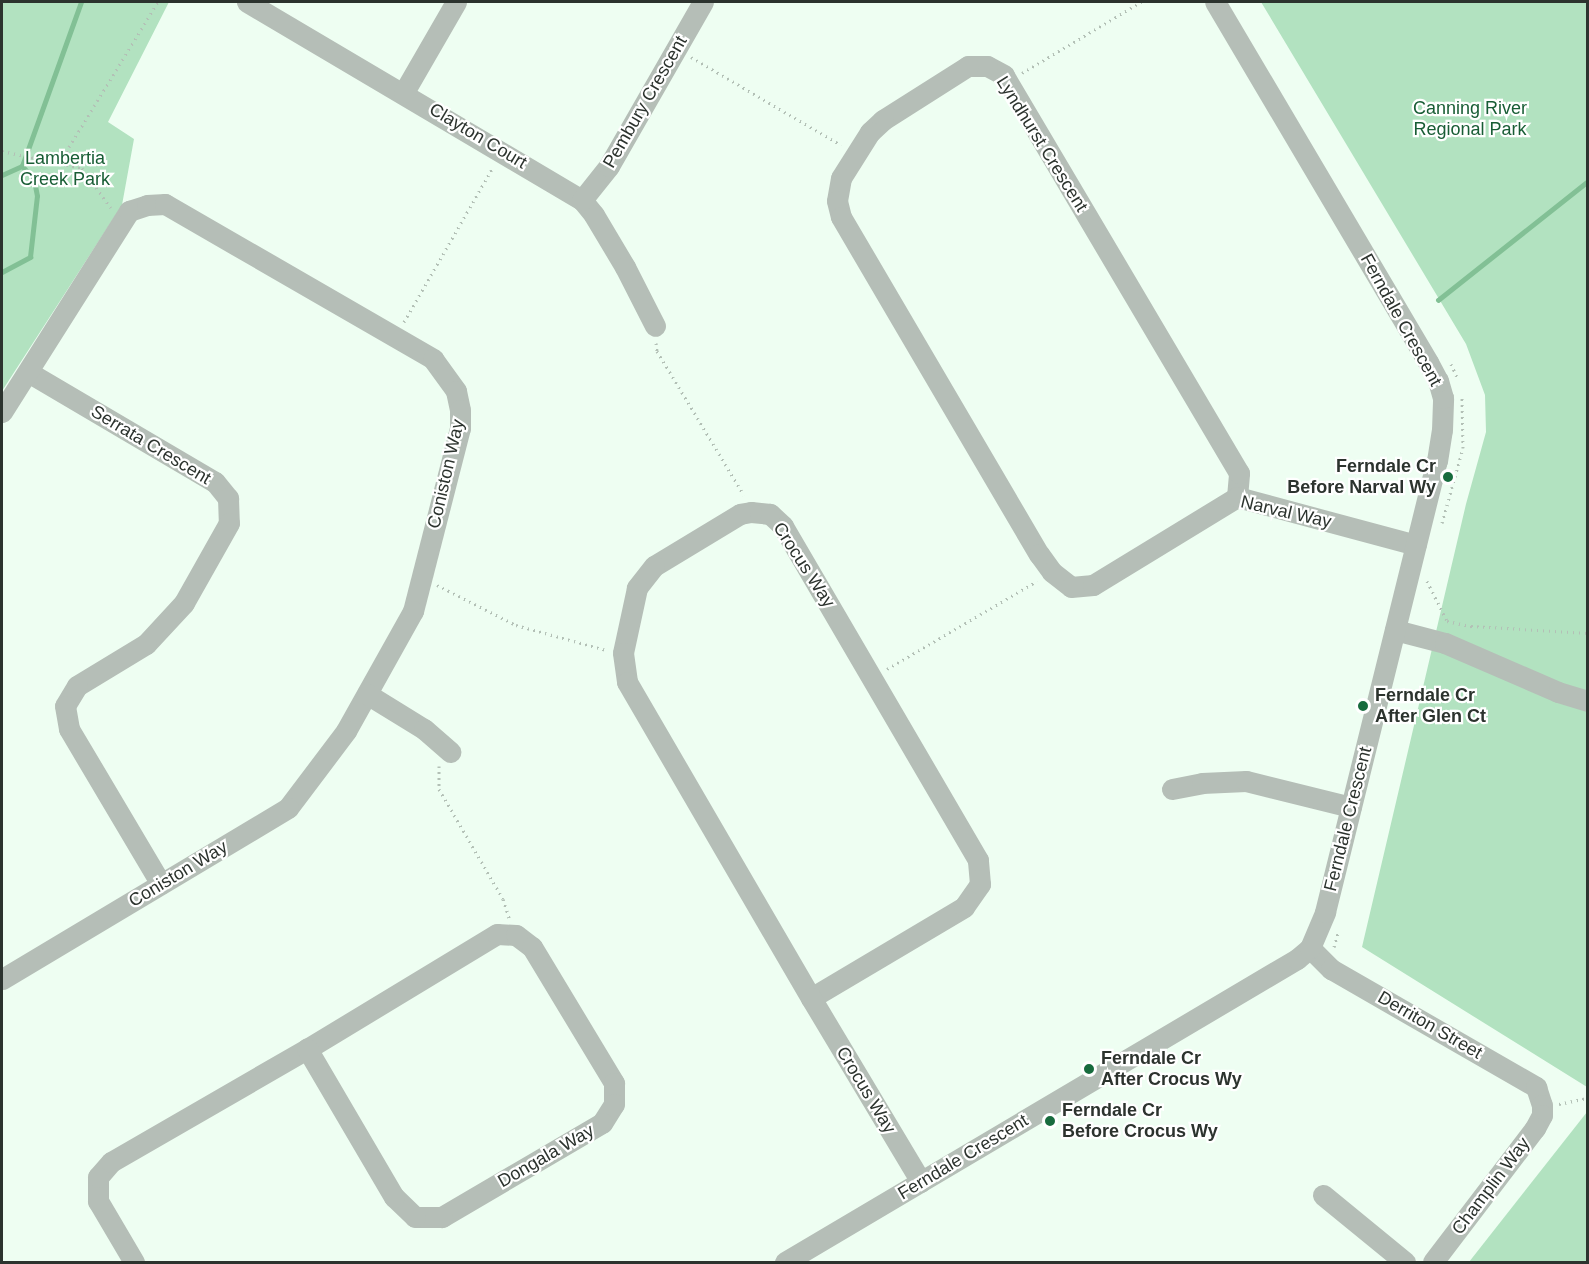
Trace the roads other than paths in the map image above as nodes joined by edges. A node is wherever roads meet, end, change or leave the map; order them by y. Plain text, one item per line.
1 (247, 2) edge
2 (456, 2) edge
3 (703, 2) edge
4 (1215, 2) edge
5 (404, 92) junction
6 (582, 200) junction
7 (655, 326) road end
8 (28, 372) junction
9 (2, 412) edge
10 (1237, 497) junction
11 (1416, 544) junction
12 (1071, 587) joint
13 (1395, 630) junction
14 (367, 694) junction
15 (1587, 700) edge
16 (450, 752) road end
17 (1172, 789) dead end
18 (1351, 807) junction
19 (161, 884) junction
20 (1311, 948) junction
21 (2, 979) edge
22 (811, 998) junction
23 (306, 1049) junction
24 (1549, 1105) joint
25 (921, 1182) junction
26 (1323, 1195) dead end
27 (134, 1263) edge
28 (785, 1263) edge
29 (1405, 1263) edge
30 (1433, 1263) edge

1 - 5 street, Clayton Court
2 - 5 street
3 - 6 street, Pembury Crescent
4 - 11 street, Ferndale Crescent
5 - 6 street, Clayton Court
6 - 7 street, Clayton Court
8 - 9 street
8 - 14 street, Coniston Way
8 - 19 street, Serrata Crescent
10 - 11 street, Narval Way
10 - 12 street, Narval Way
10 - 12 street, Lyndhurst Crescent
11 - 13 street, Ferndale Crescent
13 - 15 street
13 - 18 street, Ferndale Crescent
14 - 16 street
14 - 19 street, Coniston Way
17 - 18 street
18 - 20 street, Ferndale Crescent
19 - 21 street, Coniston Way
20 - 24 street, Derriton Street
20 - 25 street, Ferndale Crescent
22 - 22 street, Crocus Way
22 - 25 street, Crocus Way
23 - 23 street, Dongala Way
23 - 27 street
24 - 30 street, Champlin Way
25 - 28 street, Ferndale Crescent
26 - 29 street

